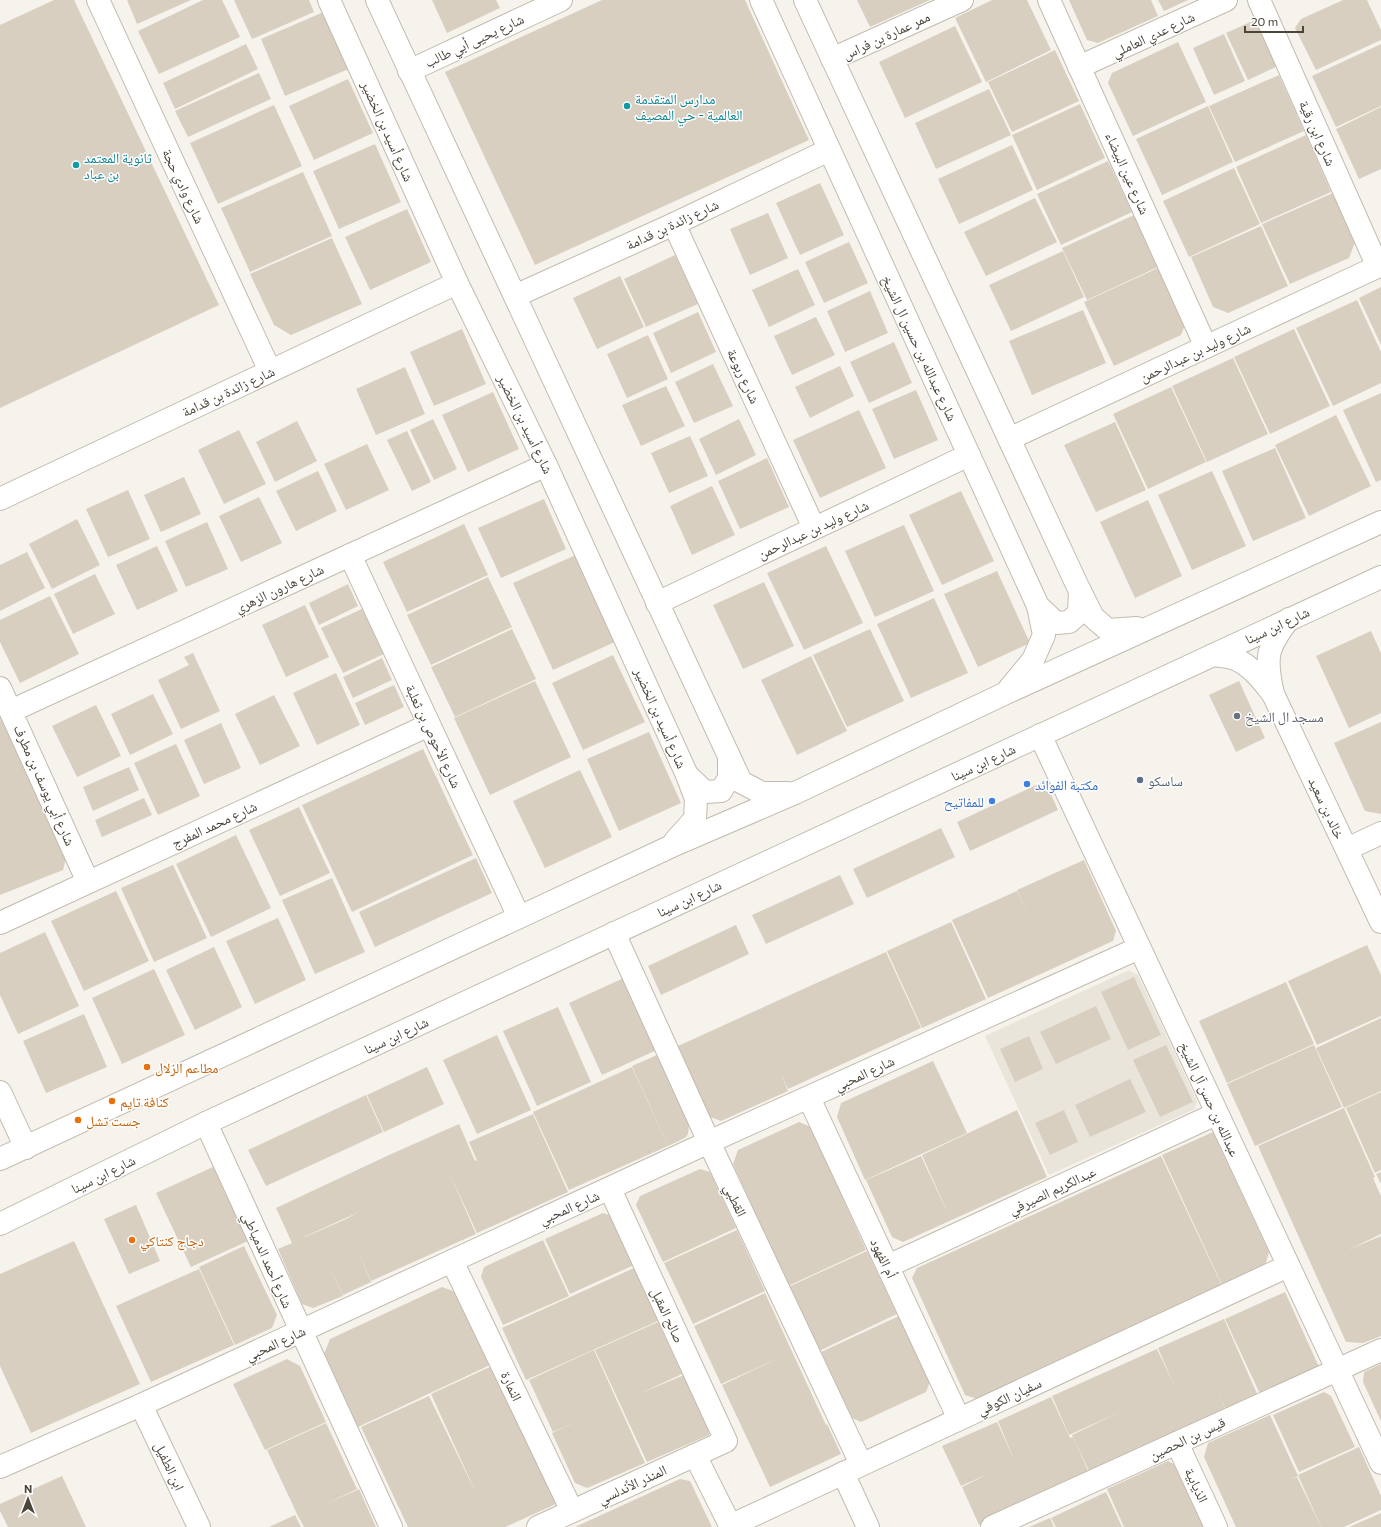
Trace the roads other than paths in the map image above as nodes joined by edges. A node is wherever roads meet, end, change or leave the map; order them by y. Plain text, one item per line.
1 (98, 0) edge
2 (329, 0) edge
3 (377, 0) edge
4 (561, 0) edge
5 (761, 0) edge
6 (804, 0) edge
7 (962, 0) edge
8 (1049, 0) edge
9 (1226, 0) edge
10 (1259, 0) edge
11 (832, 59) junction
12 (1079, 67) junction
13 (409, 71) junction
14 (829, 150) junction
15 (674, 224) junction
16 (1379, 266) edge
17 (457, 284) junction
18 (514, 296) junction
19 (1206, 347) junction
20 (270, 371) junction
21 (1009, 439) junction
22 (969, 456) junction
23 (546, 465) junction
24 (0, 499) edge
25 (1381, 522) edge
26 (814, 528) junction
27 (350, 555) junction
28 (1381, 577) edge
29 (1080, 591) junction
30 (657, 603) junction
31 (1038, 606) junction
32 (1289, 620) junction
33 (1150, 627) junction
34 (1213, 655) junction
35 (0, 688) edge
36 (1006, 693) junction
37 (1273, 694) junction
38 (11, 711) junction
39 (429, 725) junction
40 (1040, 735) junction
41 (728, 757) junction
42 (687, 775) junction
43 (795, 793) junction
44 (1381, 833) edge
45 (672, 846) junction
46 (1347, 849) junction
47 (88, 882) junction
48 (519, 917) junction
49 (1381, 922) edge
50 (0, 923) edge
51 (614, 933) junction
52 (1139, 948) junction
53 (0, 1092) edge
54 (809, 1098) junction
55 (1216, 1114) junction
56 (206, 1123) junction
57 (709, 1142) junction
58 (26, 1148) junction
59 (0, 1159) edge
60 (610, 1189) junction
61 (0, 1224) edge
62 (452, 1261) junction
63 (888, 1266) junction
64 (1288, 1266) junction
65 (300, 1332) junction
66 (1381, 1350) edge
67 (1337, 1370) junction
68 (141, 1405) junction
69 (959, 1419) junction
70 (726, 1441) joint
71 (1177, 1443) junction
72 (695, 1455) junction
73 (1381, 1463) edge
74 (0, 1467) edge
75 (852, 1469) junction
76 (572, 1511) junction
77 (730, 1526) edge
78 (199, 1527) edge
79 (391, 1527) edge
80 (538, 1527) edge
81 (868, 1527) edge
82 (992, 1527) edge
83 (1216, 1527) edge

1 - 20 street, شارع وادي حجة
2 - 17 street, شارع أسيد بن الخضير
3 - 13 street
4 - 13 street, شارع يحيى أبي طالب
5 - 14 street, شارع عبدالله بن حسين ال الشيخ
6 - 11 street
7 - 11 street, ممر عمارة بن فراس
8 - 12 street, شارع عين البيضاء
9 - 12 street, شارع عدي العاملي
10 - 16 street, شارع ابن رقية
11 - 21 street
12 - 19 street, شارع عين البيضاء
13 - 18 street
14 - 15 street, شارع زائدة بن قدامة
14 - 22 street, شارع عبدالله بن حسين ال الشيخ
15 - 18 street, شارع زائدة بن قدامة
15 - 26 street, شارع ربوعة
16 - 19 street, شارع وليد بن عبدالرحمن
17 - 20 street, شارع زائدة بن قدامة
17 - 23 street, شارع أسيد بن الخضير
18 - 30 street
19 - 21 street, شارع وليد بن عبدالرحمن
20 - 24 street, شارع زائدة بن قدامة
21 - 29 street
22 - 26 street, شارع وليد بن عبدالرحمن
22 - 31 street, شارع عبدالله بن حسين ال الشيخ
23 - 27 street, شارع هارون الزهري
23 - 42 street, شارع أسيد بن الخضير
25 - 33 street
26 - 30 street, شارع وليد بن عبدالرحمن
27 - 38 street, شارع هارون الزهري
27 - 39 street, شارع الأحوص بن ثعلبة
28 - 32 street, شارع ابن سينا
29 - 31 street
29 - 33 street
30 - 41 street
31 - 36 street, شارع عبدالله بن حسين ال الشيخ
32 - 34 street, شارع ابن سينا
32 - 37 street, خالد بن سعيد
33 - 36 street
34 - 37 street, خالد بن سعيد
34 - 40 street, شارع ابن سينا
35 - 38 street, شارع أبي يوسف بن مطرف
36 - 43 street
37 - 46 street, خالد بن سعيد
38 - 47 street, شارع أبي يوسف بن مطرف
39 - 47 street, شارع محمد المفرج
39 - 48 street, شارع الأحوص بن ثعلبة
40 - 51 street, شارع ابن سينا
40 - 52 street, عبدالله بن حسن آل الشيخ
41 - 42 street
41 - 43 street
42 - 45 street, شارع أسيد بن الخضير
43 - 45 street
44 - 46 street
45 - 48 street
46 - 49 street, خالد بن سعيد
47 - 50 street, شارع محمد المفرج
48 - 58 street
51 - 56 street, شارع ابن سينا
51 - 57 street, القطبي
52 - 54 street, شارع المحبي
52 - 55 street, عبدالله بن حسن آل الشيخ
53 - 58 street
54 - 57 street, شارع المحبي
54 - 63 street, أم الفهود
55 - 63 street, عبدالكريم الصيرفي
55 - 64 street, عبدالله بن حسن آل الشيخ
56 - 61 street, شارع ابن سينا
56 - 65 street, شارع أحمد الدمياطي
57 - 60 street, شارع المحبي
57 - 75 street, القطبي
58 - 59 street
60 - 62 street, شارع المحبي
60 - 70 street, صالح المقبل
62 - 65 street, شارع المحبي
62 - 76 street, النمارة
63 - 69 street, أم الفهود
64 - 67 street, عبدالله بن حسن آل الشيخ
64 - 69 street, سفيان الكوفي
65 - 68 street, شارع المحبي
65 - 79 street, شارع أحمد الدمياطي
66 - 67 street, قيس بن الحصين
67 - 71 street, قيس بن الحصين
67 - 73 street, عبدالله بن حسن آل الشيخ
68 - 74 street, شارع المحبي
68 - 78 street, ابن الطفيل
69 - 75 street, سفيان الكوفي
70 - 72 street, المنذر الأندلسي
71 - 82 street, قيس بن الحصين
71 - 83 street, الذيابية
72 - 76 street, المنذر الأندلسي
72 - 77 street
75 - 77 street, سفيان الكوفي
75 - 81 street, القطبي
76 - 80 street, المنذر الأندلسي

